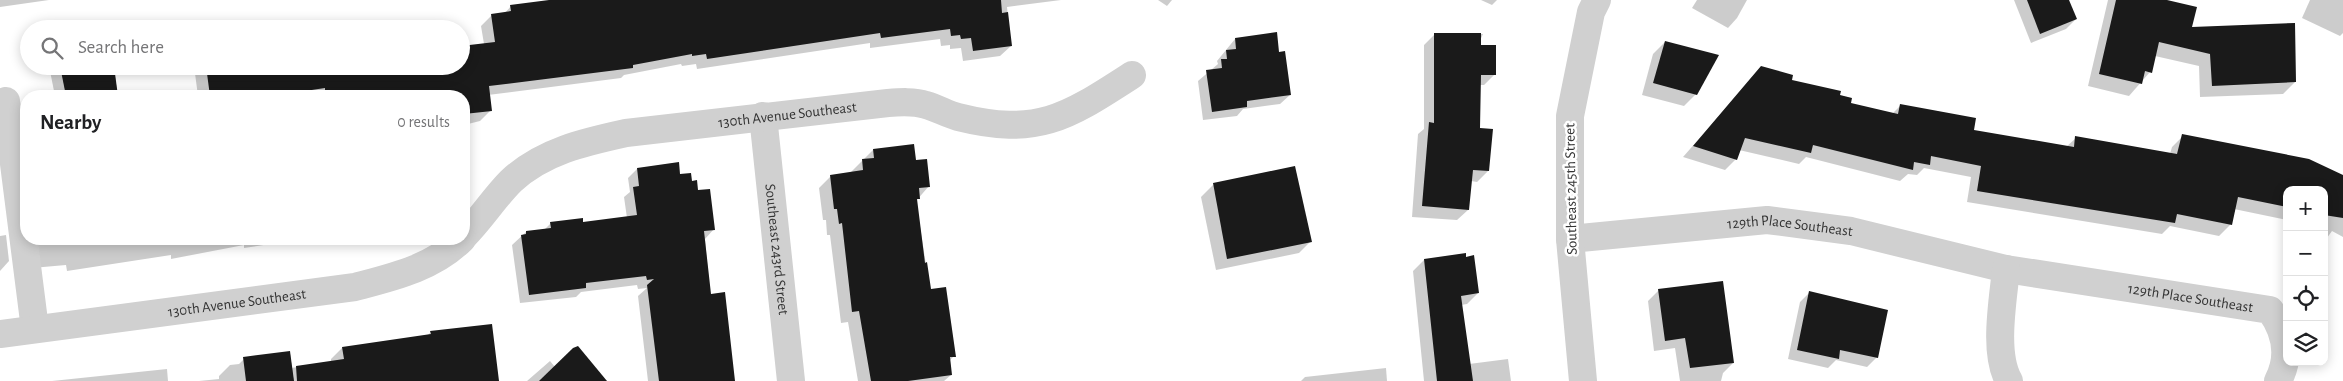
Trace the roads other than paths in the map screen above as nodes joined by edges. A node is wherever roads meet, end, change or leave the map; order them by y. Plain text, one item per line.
1 (1597, 0) edge
2 (1132, 75) dead end
3 (6, 101) dead end
4 (763, 116) junction
5 (20, 211) edge
6 (470, 230) edge
7 (1570, 239) junction
8 (24, 245) edge
9 (454, 245) edge
10 (2006, 269) junction
11 (35, 329) junction
12 (0, 334) edge
13 (791, 381) edge
14 (1583, 381) edge
15 (2009, 381) edge
16 (2278, 381) edge

1 - 7 street, Southeast 245th Street
2 - 4 street, 130th Avenue Southeast
3 - 5 street
4 - 6 street, 130th Avenue Southeast
4 - 13 street, Southeast 243rd Street
7 - 10 street, 129th Place Southeast
7 - 14 street, Southeast 245th Street
8 - 11 street
9 - 11 street, 130th Avenue Southeast
10 - 15 street
10 - 16 street, 129th Place Southeast
11 - 12 street, 130th Avenue Southeast

